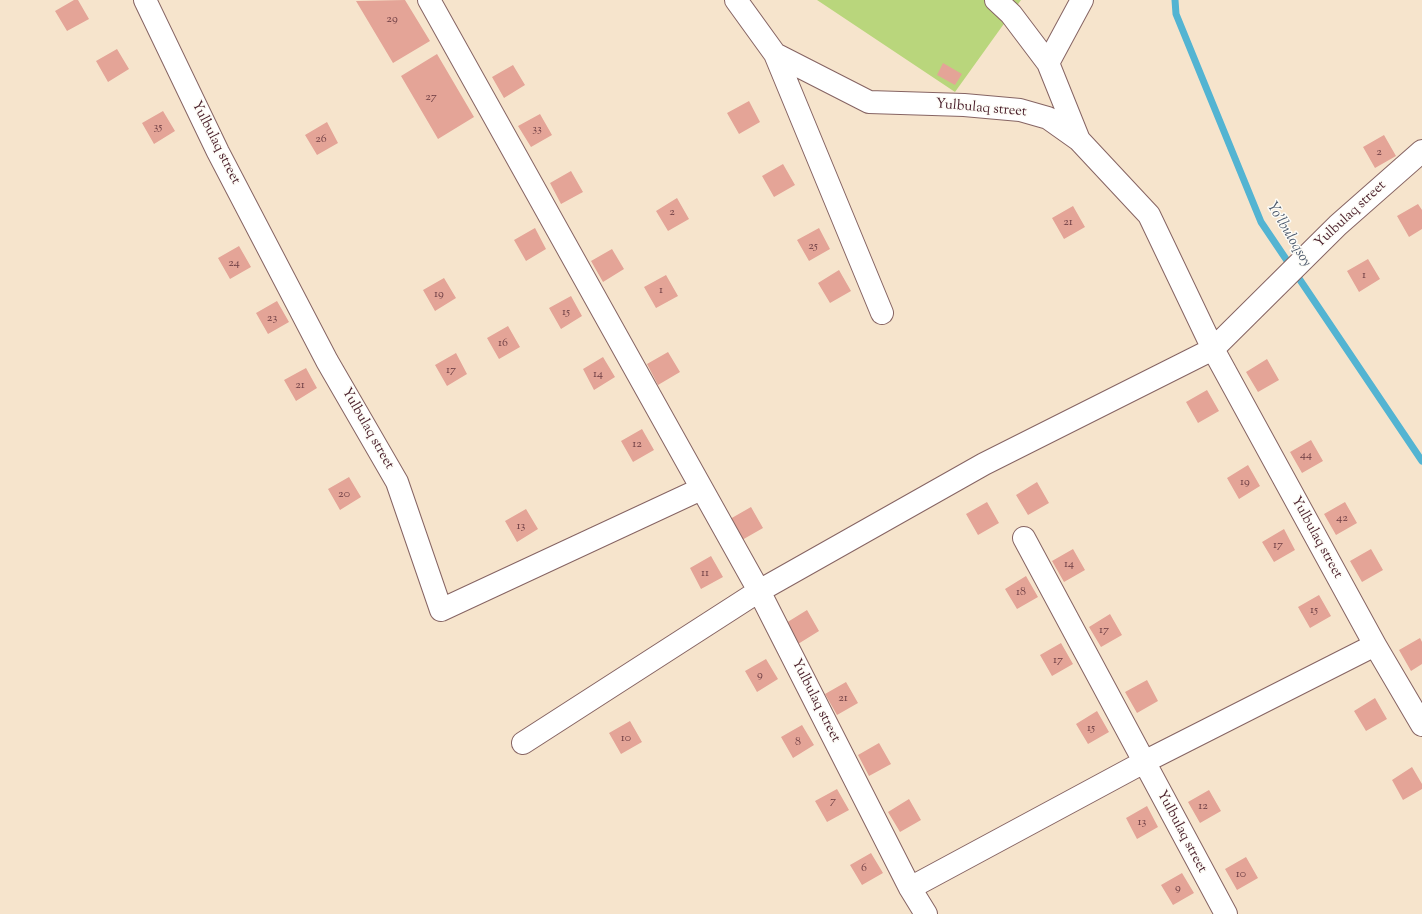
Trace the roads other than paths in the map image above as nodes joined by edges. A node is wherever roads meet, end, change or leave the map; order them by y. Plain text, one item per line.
1 (144, 0) edge
2 (429, 0) edge
3 (736, 0) edge
4 (996, 0) edge
5 (1082, 0) edge
6 (775, 54) junction
7 (1048, 63) junction
8 (1079, 140) junction
9 (1422, 151) edge
10 (882, 313) dead end
11 (1213, 349) junction
12 (701, 489) junction
13 (1024, 538) dead end
14 (759, 591) junction
15 (1375, 645) junction
16 (1422, 725) edge
17 (523, 743) dead end
18 (1144, 762) junction
19 (910, 888) junction
20 (926, 914) edge
21 (1226, 914) edge

1 - 12 street, Yulbulaq street
2 - 12 street, Yulbulaq street
3 - 6 street, Yulbulaq street
4 - 7 street
5 - 7 street
6 - 8 street, Yulbulaq street
6 - 10 street
7 - 8 street
8 - 11 street, Yulbulaq street
9 - 11 street, Yulbulaq street
11 - 14 street
11 - 15 street, Yulbulaq street
12 - 14 street, Yulbulaq street
13 - 18 street, Yulbulaq street
14 - 17 street
14 - 19 street, Yulbulaq street
15 - 16 street, Yulbulaq street
15 - 18 street
18 - 19 street
18 - 21 street, Yulbulaq street
19 - 20 street, Yulbulaq street

